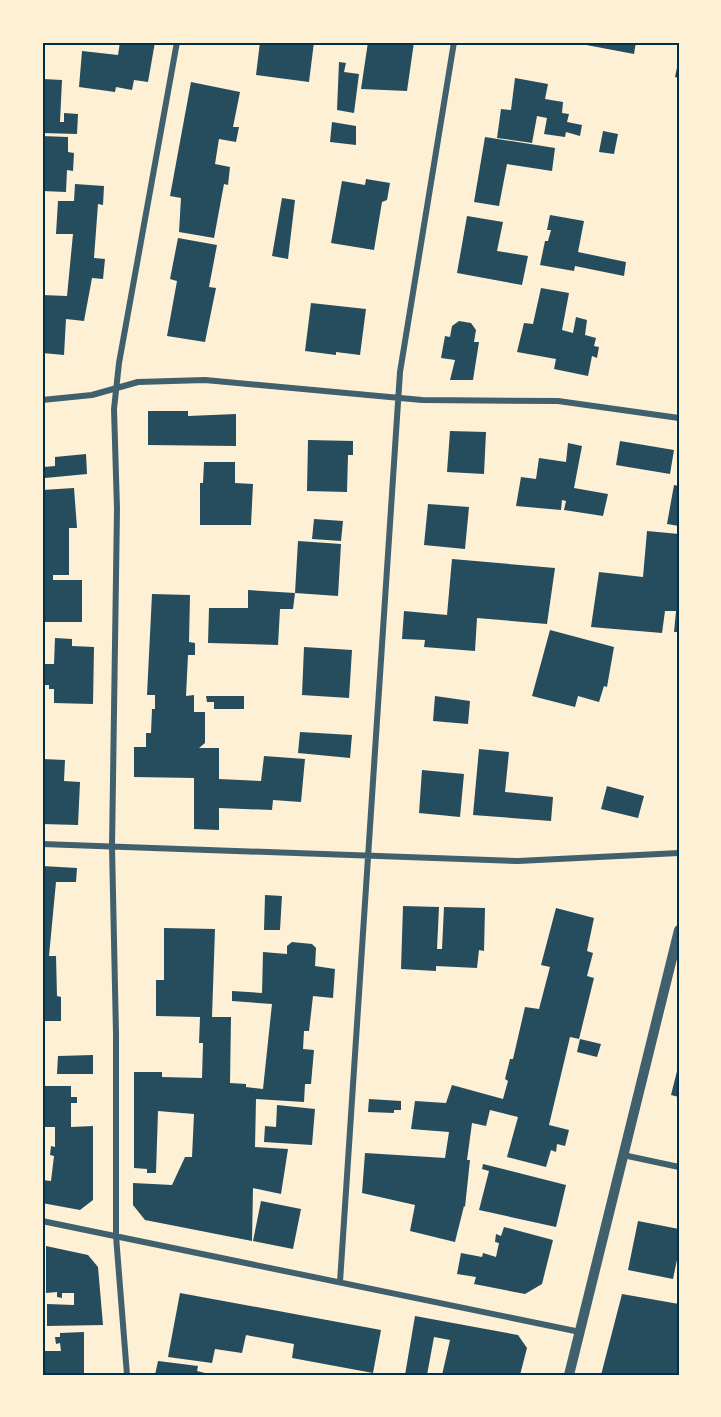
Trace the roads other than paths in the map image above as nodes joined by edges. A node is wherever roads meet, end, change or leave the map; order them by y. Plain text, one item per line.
1 (177, 42) edge
2 (454, 42) edge
3 (116, 386) junction
4 (398, 396) junction
5 (42, 400) edge
6 (679, 418) edge
7 (42, 844) edge
8 (112, 847) junction
9 (679, 853) edge
10 (366, 854) junction
11 (679, 930) edge
12 (623, 1155) junction
13 (679, 1167) edge
14 (42, 1221) edge
15 (116, 1236) junction
16 (340, 1282) junction
17 (581, 1332) junction
18 (127, 1375) edge
19 (569, 1375) edge

1 - 3 street
2 - 4 street
3 - 4 street
3 - 5 street
3 - 8 street
4 - 6 street
4 - 10 street
7 - 8 street
8 - 10 street
8 - 15 street
9 - 10 street
10 - 16 street
11 - 12 street
12 - 13 street
12 - 17 street
14 - 15 street
15 - 16 street
15 - 18 street
16 - 17 street
17 - 19 street

